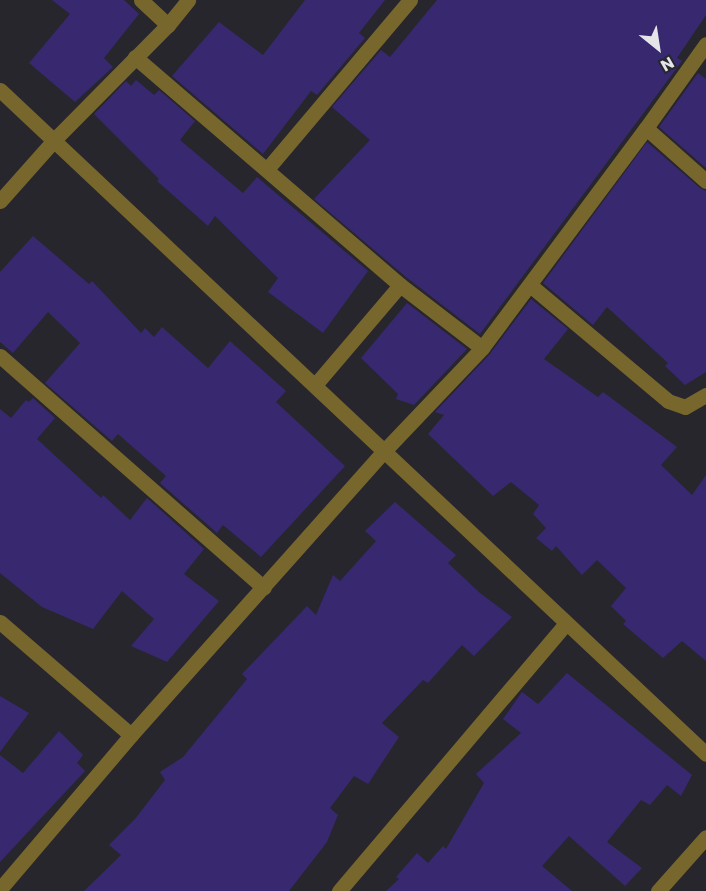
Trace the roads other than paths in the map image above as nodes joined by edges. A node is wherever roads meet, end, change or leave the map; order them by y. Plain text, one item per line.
1 (141, 0) edge
2 (188, 0) edge
3 (410, 0) edge
4 (168, 25) junction
5 (706, 44) edge
6 (135, 57) junction
7 (0, 90) edge
8 (646, 128) junction
9 (55, 139) junction
10 (268, 168) junction
11 (706, 180) edge
12 (0, 201) edge
13 (400, 285) junction
14 (530, 285) junction
15 (482, 348) junction
16 (0, 356) edge
17 (315, 385) junction
18 (706, 395) edge
19 (385, 450) junction
20 (264, 588) junction
21 (0, 622) edge
22 (567, 623) junction
23 (131, 735) junction
24 (706, 754) edge
25 (706, 837) edge
26 (0, 889) edge
27 (339, 891) edge
28 (658, 891) edge

1 - 4 street
2 - 4 street
3 - 10 street
4 - 6 street
5 - 8 street
6 - 9 street
6 - 10 street
7 - 9 street
8 - 11 street
8 - 14 street
9 - 12 street
9 - 17 street
10 - 13 street
13 - 15 street
13 - 17 street
14 - 15 street
14 - 18 street
15 - 19 street
16 - 20 street
17 - 19 street
19 - 20 street
19 - 22 street
20 - 23 street
21 - 23 street
22 - 24 street
22 - 27 street
23 - 26 street
25 - 28 street

